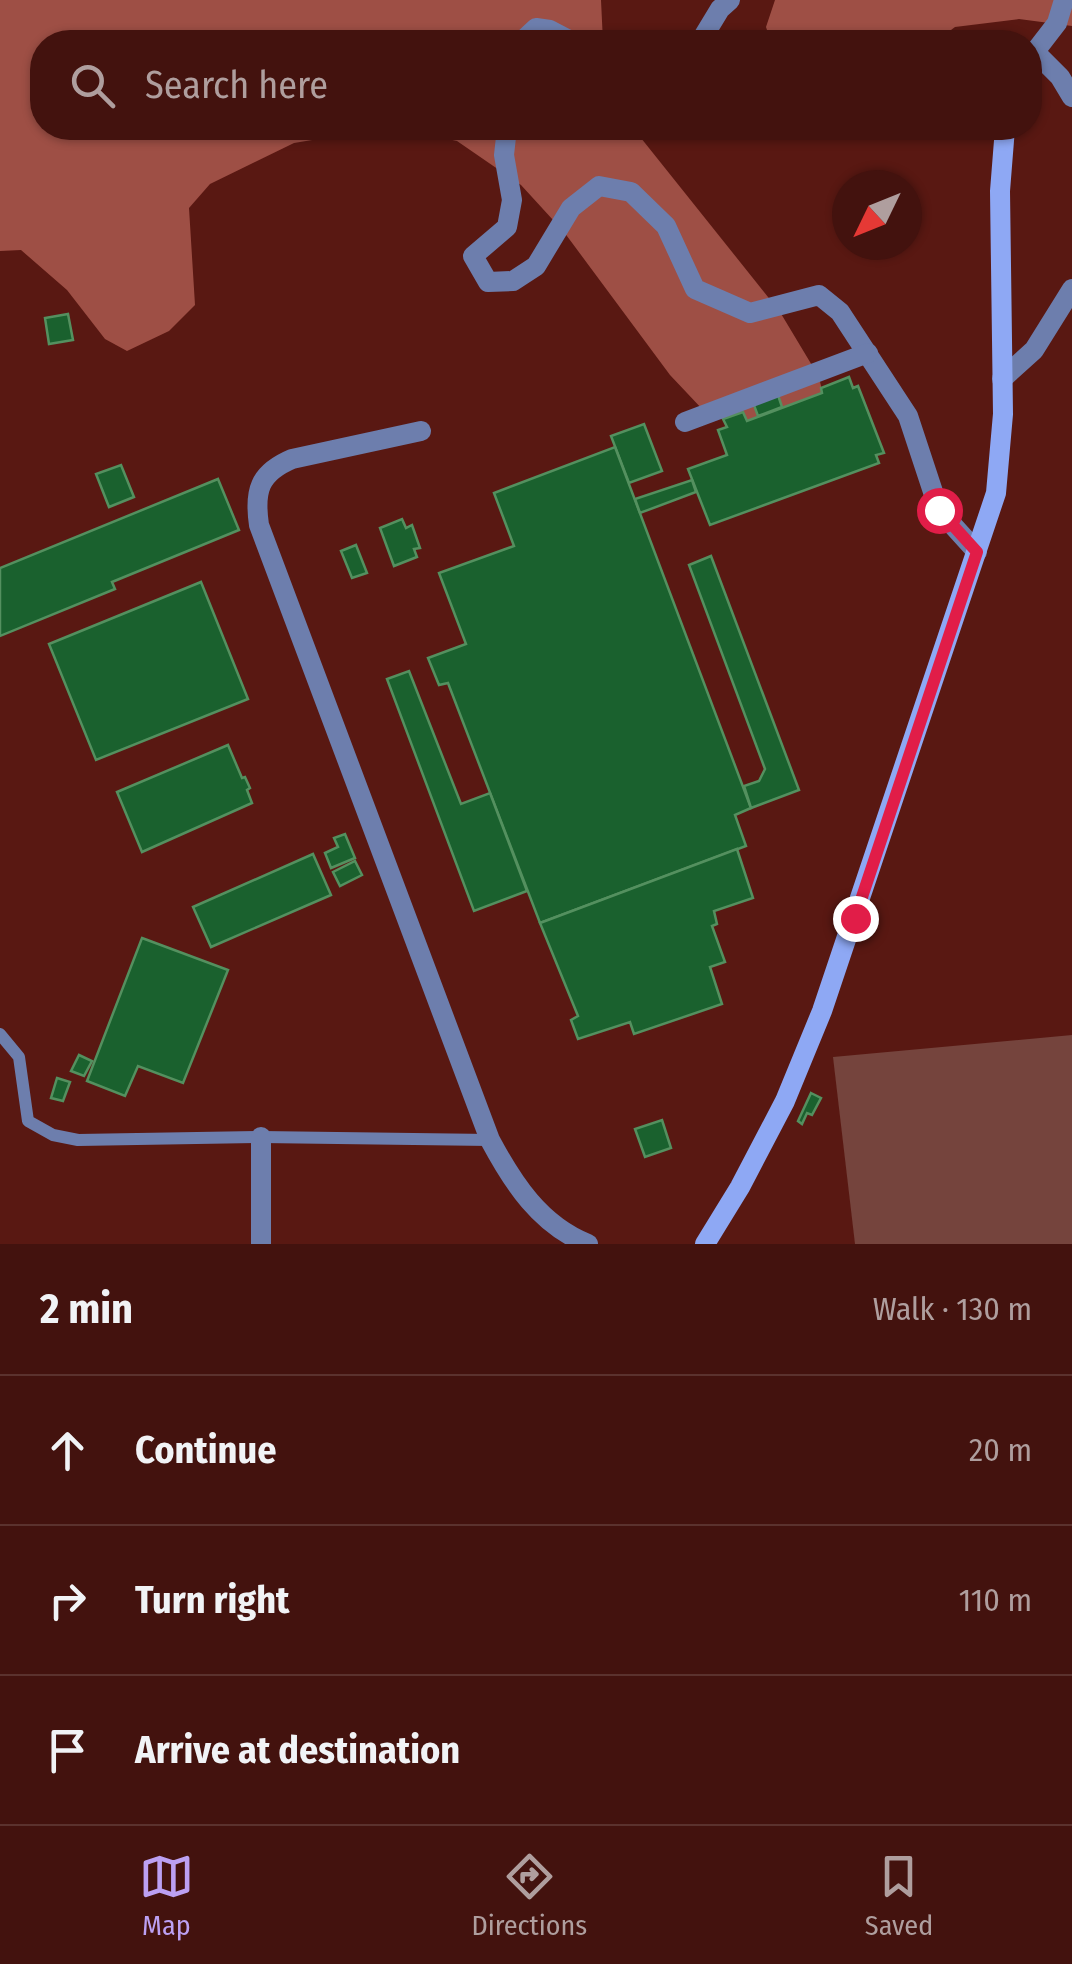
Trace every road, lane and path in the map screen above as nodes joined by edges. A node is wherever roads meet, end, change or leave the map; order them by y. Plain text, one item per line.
1 (730, 0) edge
2 (1064, 0) edge
3 (708, 30) edge
4 (1042, 42) edge
5 (1042, 63) edge
6 (1072, 97) edge
7 (506, 140) edge
8 (1004, 140) edge
9 (1072, 289) edge
10 (868, 353) junction
11 (1002, 378) junction
12 (685, 422) dead end
13 (421, 431) dead end
14 (977, 552) junction
15 (0, 1034) edge
16 (260, 1137) junction
17 (490, 1140) junction
18 (261, 1244) edge
19 (588, 1244) edge
20 (705, 1244) edge

1 - 3 street
2 - 4 street
5 - 6 street
7 - 10 street
8 - 11 street
9 - 11 street
10 - 12 street
10 - 14 street
11 - 14 street
13 - 17 street
14 - 20 street
15 - 16 lane
16 - 17 lane
16 - 18 street
17 - 19 street

